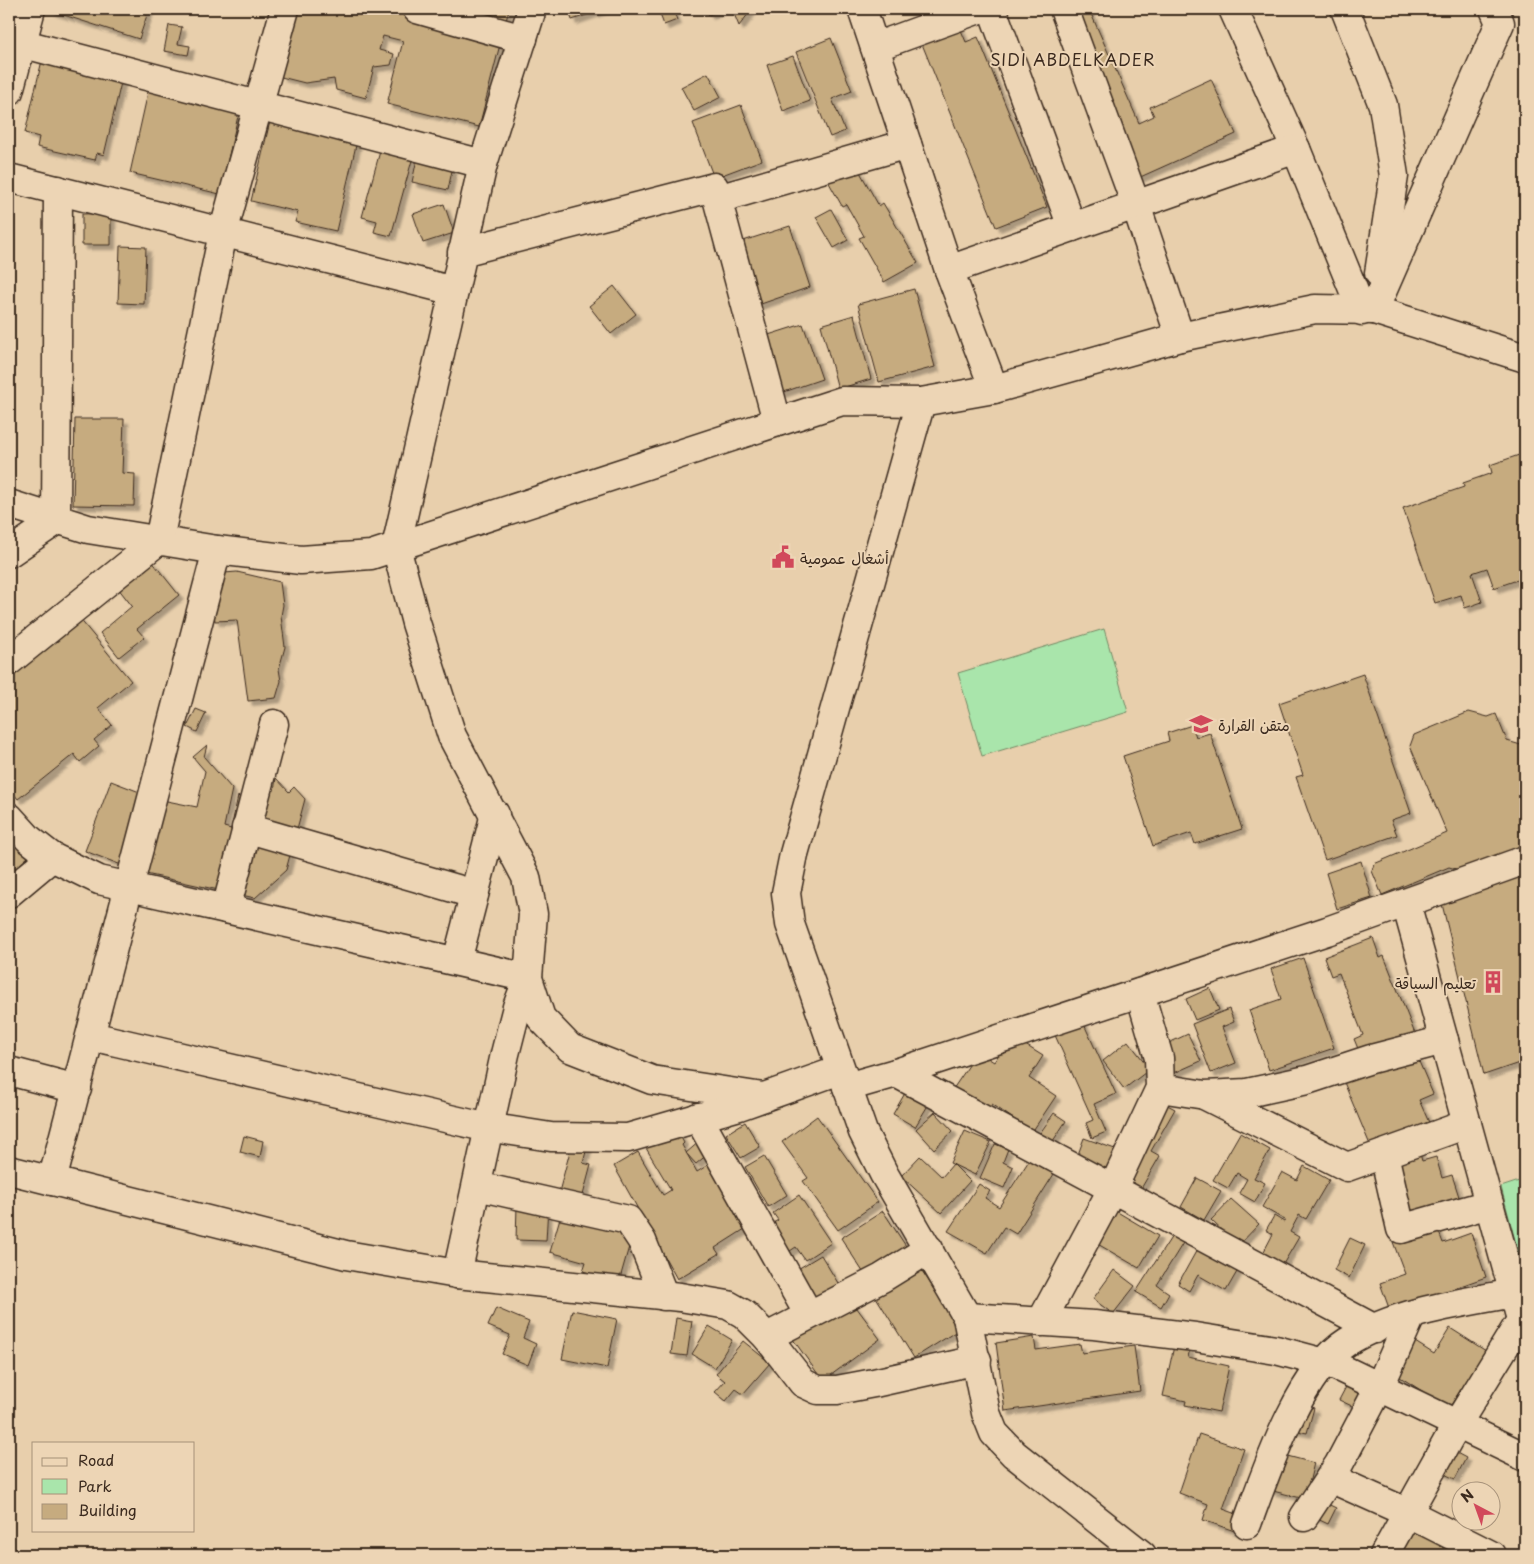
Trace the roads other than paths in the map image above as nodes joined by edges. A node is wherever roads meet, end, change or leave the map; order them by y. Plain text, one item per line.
1 (31, 9) edge
2 (285, 9) edge
3 (417, 9) edge
4 (532, 9) edge
5 (862, 9) edge
6 (978, 9) edge
7 (992, 9) edge
8 (1064, 9) edge
9 (1233, 9) edge
10 (1345, 9) edge
11 (1500, 13) edge
12 (523, 39) junction
13 (15, 42) edge
14 (875, 47) junction
15 (9, 91) edge
16 (258, 106) junction
17 (907, 144) junction
18 (1296, 149) junction
19 (483, 164) junction
20 (9, 178) edge
21 (58, 190) junction
22 (718, 199) junction
23 (1136, 205) junction
24 (1072, 227) junction
25 (223, 233) junction
26 (462, 252) junction
27 (949, 270) junction
28 (454, 291) junction
29 (1368, 310) junction
30 (1180, 338) junction
31 (1525, 358) edge
32 (994, 389) junction
33 (920, 402) junction
34 (777, 421) junction
35 (9, 504) edge
36 (56, 520) junction
37 (159, 540) junction
38 (396, 547) junction
39 (218, 550) junction
40 (9, 553) edge
41 (9, 661) edge
42 (274, 724) dead end
43 (495, 814) junction
44 (9, 817) edge
45 (246, 828) junction
46 (52, 857) junction
47 (1525, 860) edge
48 (128, 886) junction
49 (9, 893) edge
50 (474, 894) junction
51 (1406, 903) junction
52 (226, 909) junction
53 (457, 962) junction
54 (528, 978) junction
55 (1140, 993) junction
56 (91, 1036) junction
57 (1444, 1040) junction
58 (9, 1071) edge
59 (896, 1073) junction
60 (843, 1078) junction
61 (77, 1088) junction
62 (1160, 1088) junction
63 (1205, 1095) junction
64 (763, 1097) junction
65 (698, 1118) junction
66 (1467, 1124) junction
67 (489, 1127) junction
68 (1384, 1154) junction
69 (9, 1170) edge
70 (52, 1181) junction
71 (476, 1186) junction
72 (1113, 1188) junction
73 (1489, 1204) junction
74 (929, 1249) junction
75 (457, 1274) junction
76 (1514, 1293) junction
77 (664, 1296) junction
78 (809, 1315) junction
79 (1411, 1316) junction
80 (967, 1317) junction
81 (1041, 1322) junction
82 (1523, 1327) edge
83 (1374, 1329) junction
84 (767, 1337) junction
85 (977, 1360) junction
86 (1324, 1363) junction
87 (1380, 1386) junction
88 (1457, 1424) junction
89 (1525, 1457) edge
90 (1330, 1478) junction
91 (1406, 1512) junction
92 (1304, 1518) dead end
93 (1248, 1524) dead end
94 (1142, 1555) edge
95 (1384, 1555) edge
96 (1491, 1555) edge

1 - 13 street
2 - 16 street
3 - 12 street
4 - 12 street
5 - 14 street
6 - 14 street
7 - 24 street
8 - 23 street
9 - 18 street
10 - 29 street
11 - 29 street
12 - 19 street
13 - 15 street
13 - 16 street
14 - 17 street
16 - 19 street
16 - 25 street
17 - 22 street
17 - 27 street
18 - 23 street
18 - 29 street
19 - 26 street
20 - 21 street
21 - 25 street
21 - 36 street
22 - 26 street
22 - 34 street
23 - 24 street
23 - 30 street
24 - 27 street
25 - 28 street
25 - 37 street
26 - 28 street
27 - 32 street
28 - 38 street
29 - 30 street
29 - 31 street
30 - 32 street
32 - 33 street
33 - 34 street
33 - 60 street
34 - 38 street
35 - 36 street
36 - 37 street
36 - 40 street
37 - 39 street
37 - 41 street
38 - 39 street
38 - 43 street
39 - 48 street
42 - 45 street
43 - 50 street
43 - 54 street
44 - 46 street
45 - 50 street
45 - 52 street
46 - 48 street
46 - 49 street
47 - 51 street
48 - 52 street
48 - 56 street
50 - 53 street
51 - 55 street
51 - 57 street
52 - 53 street
53 - 54 street
54 - 64 street
54 - 67 street
55 - 59 street
55 - 62 street
56 - 61 street
56 - 67 street
57 - 63 street
57 - 66 street
58 - 61 street
59 - 60 street
59 - 72 street
60 - 64 street
60 - 74 street
61 - 70 street
62 - 63 street
62 - 72 street
63 - 68 street
64 - 65 street
65 - 67 street
65 - 78 street
66 - 68 street
66 - 73 street
67 - 71 street
68 - 73 street
69 - 70 street
70 - 75 street
71 - 75 street
71 - 77 street
72 - 81 street
72 - 83 street
73 - 76 street
74 - 78 street
74 - 80 street
75 - 77 street
76 - 79 street
76 - 82 street
77 - 84 street
78 - 84 street
79 - 83 street
79 - 87 street
80 - 81 street
80 - 85 street
81 - 86 street
82 - 88 street
83 - 86 street
84 - 85 street
85 - 94 street
86 - 87 street
86 - 93 street
87 - 88 street
87 - 90 street
88 - 89 street
88 - 91 street
90 - 91 street
90 - 92 street
91 - 95 street
91 - 96 street

